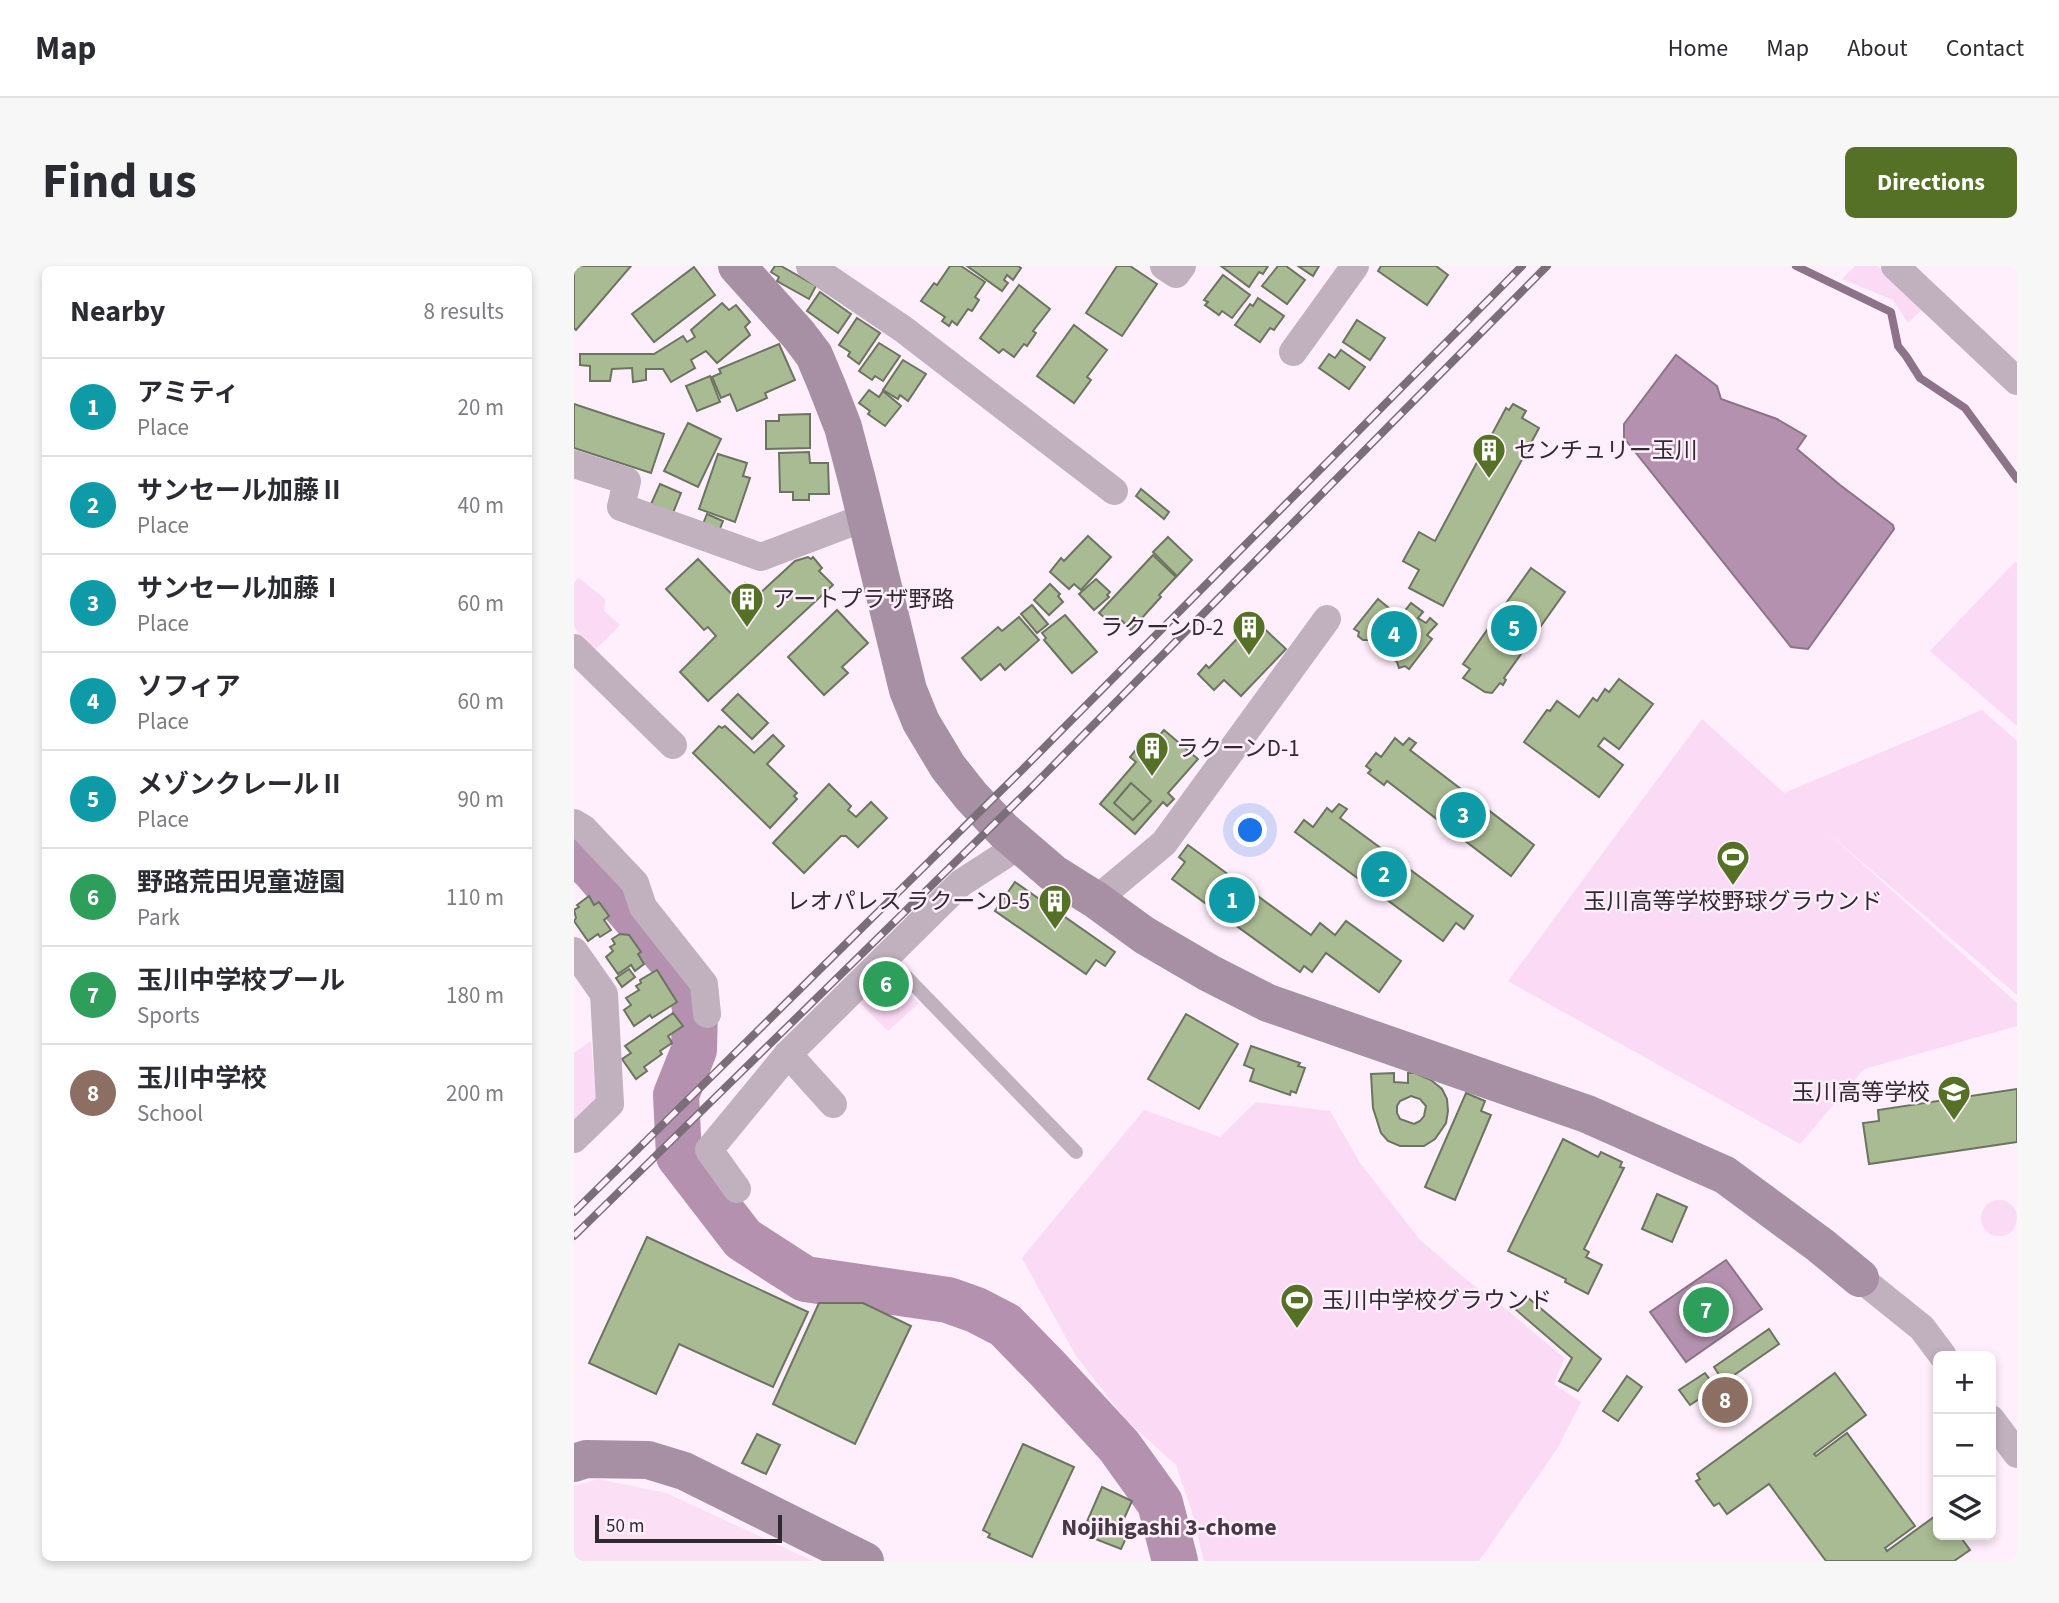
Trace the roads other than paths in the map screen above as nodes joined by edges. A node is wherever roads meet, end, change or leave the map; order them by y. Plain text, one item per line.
1 (737, 266) edge
2 (810, 266) edge
3 (1164, 266) edge
4 (1182, 266) edge
5 (1355, 266) edge
6 (1895, 266) edge
7 (1293, 352) dead end
8 (2017, 381) edge
9 (574, 464) edge
10 (1114, 492) dead end
11 (866, 517) junction
12 (1327, 619) dead end
13 (574, 650) edge
14 (900, 655) junction
15 (673, 745) dead end
16 (574, 823) edge
17 (1020, 845) junction
18 (1096, 900) junction
19 (574, 951) edge
20 (888, 957) junction
21 (707, 1014) dead end
22 (788, 1054) junction
23 (833, 1104) dead end
24 (574, 1139) edge
25 (1076, 1152) dead end
26 (737, 1189) dead end
27 (1860, 1278) joint
28 (1939, 1351) edge
29 (1996, 1426) edge
30 (2017, 1454) edge
31 (574, 1462) edge
32 (865, 1561) edge

1 - 11 street
2 - 10 street
3 - 4 street
5 - 7 street
6 - 8 street
9 - 11 street
11 - 14 street
12 - 18 street
13 - 15 street
14 - 17 street
14 - 18 street
16 - 21 street
17 - 18 street
17 - 20 street
18 - 27 street
19 - 24 street
20 - 22 street
20 - 25 lane
22 - 23 street
22 - 26 street
27 - 28 street
29 - 30 street
31 - 32 street

